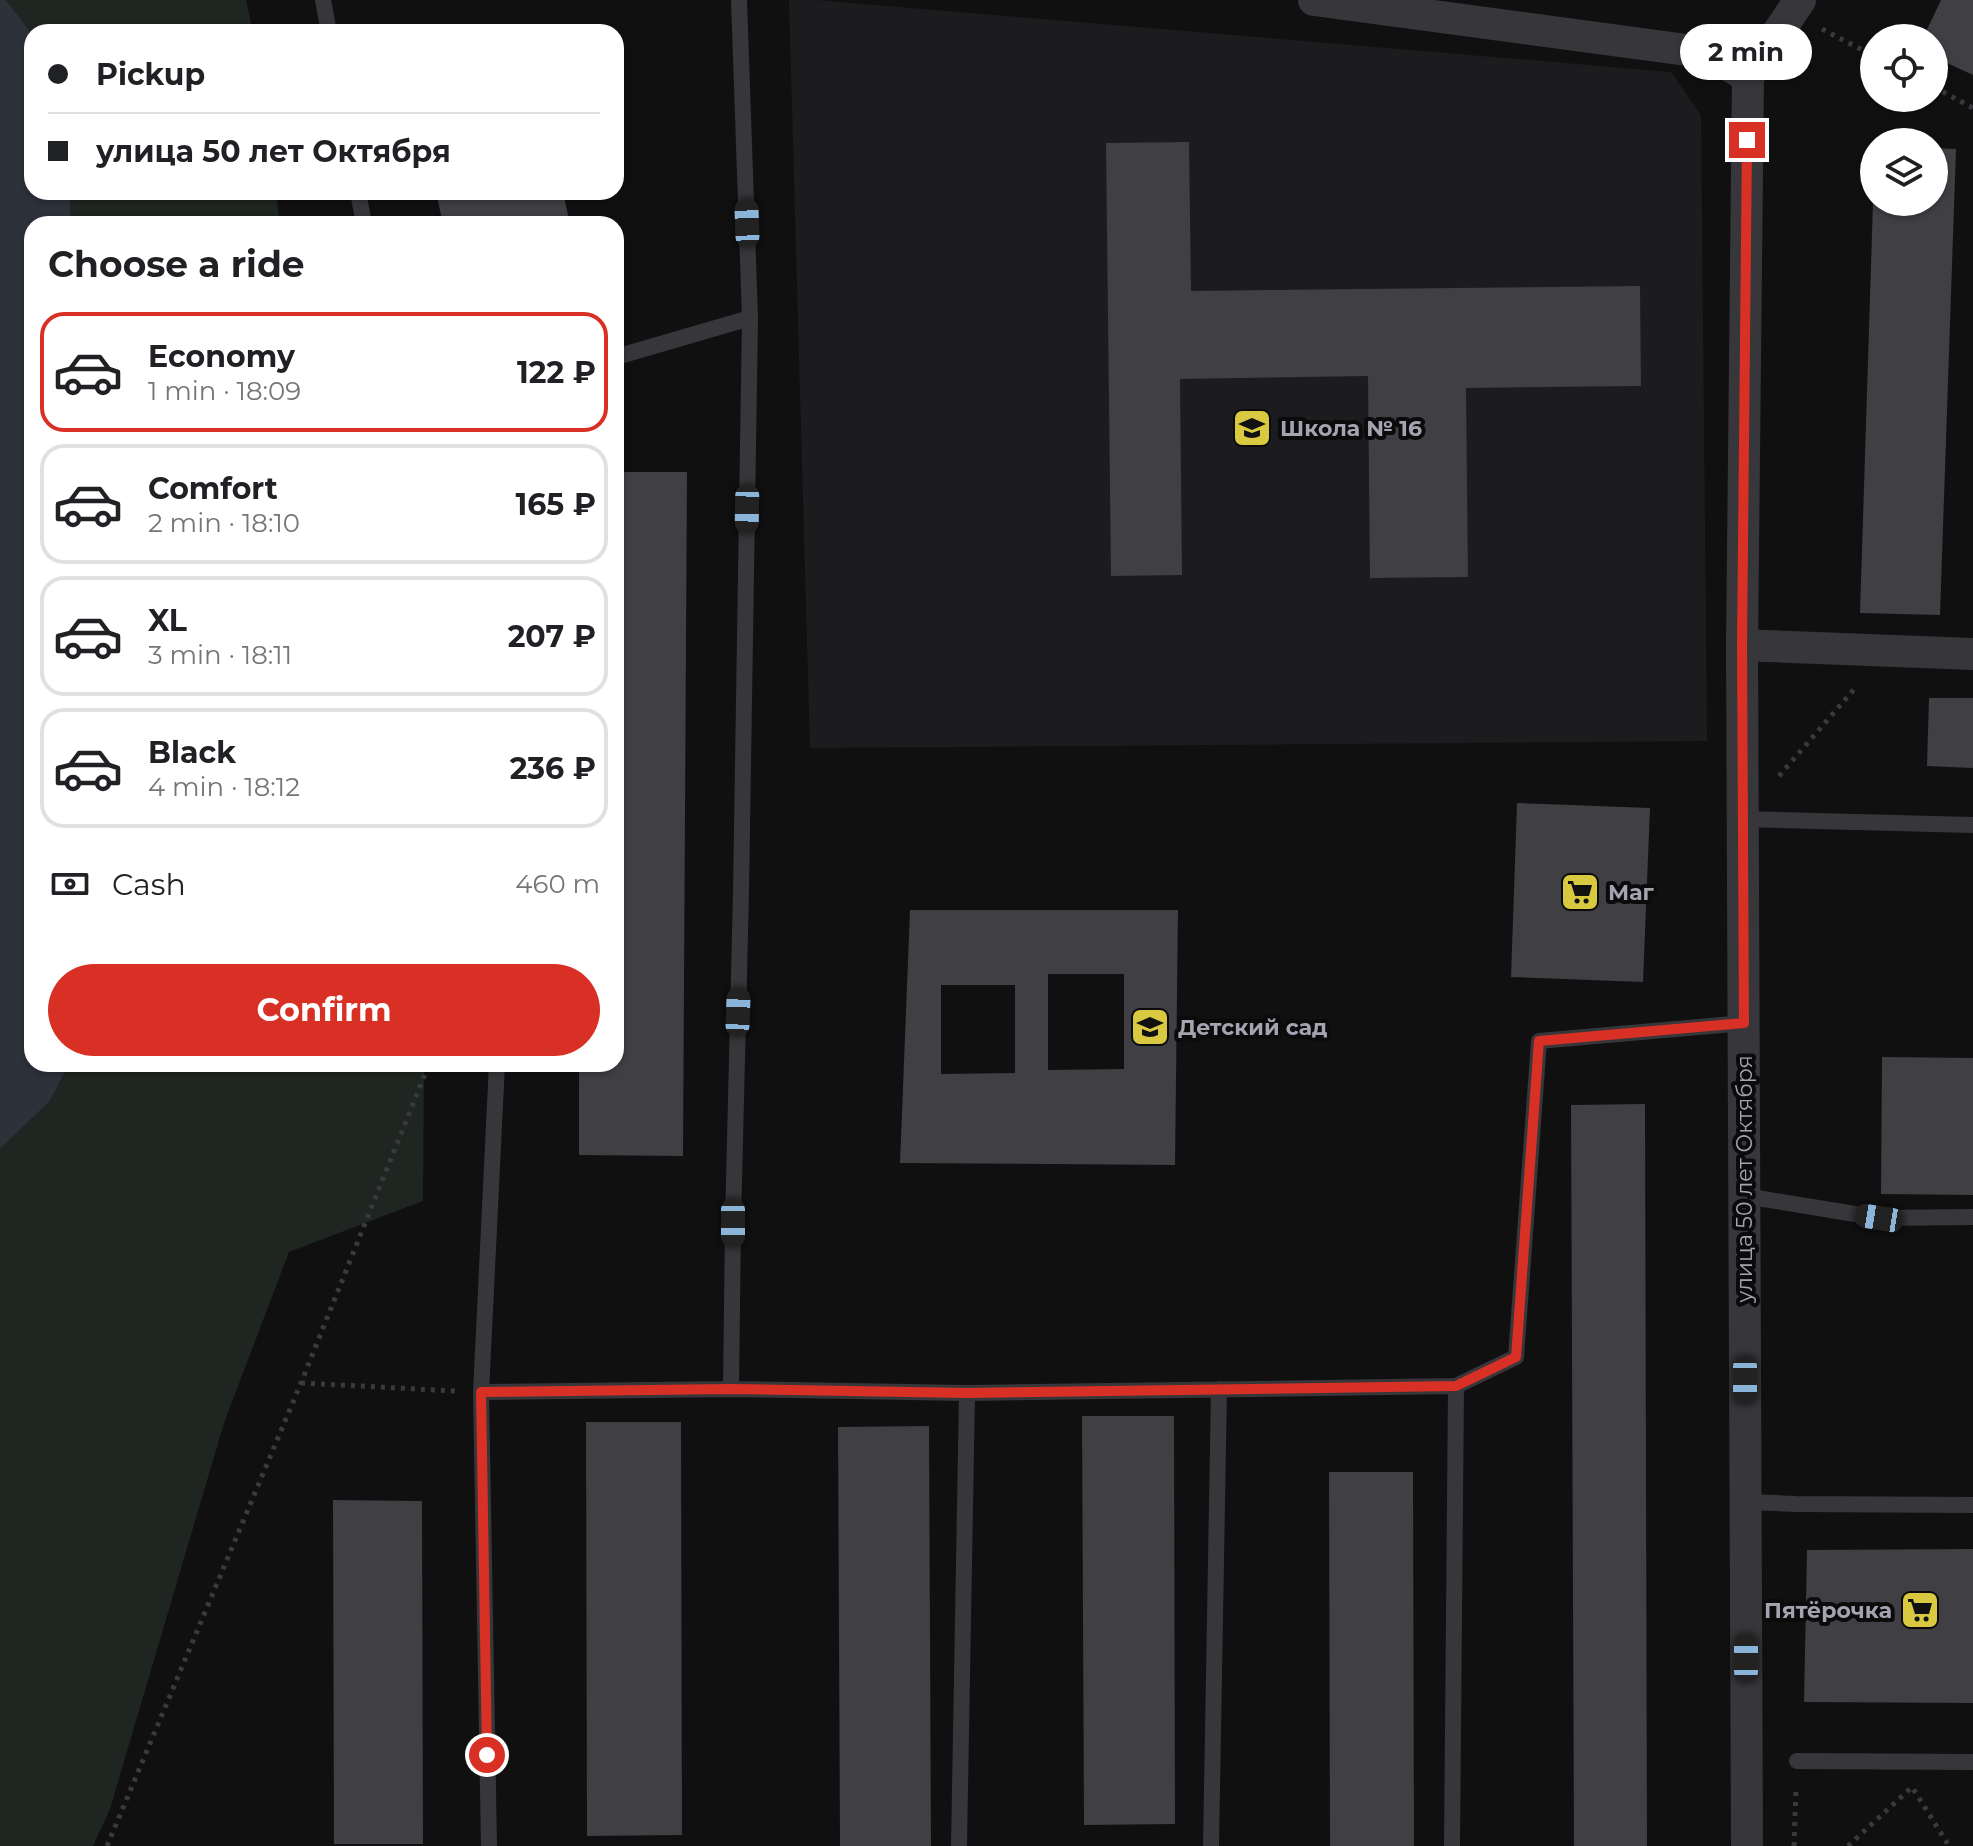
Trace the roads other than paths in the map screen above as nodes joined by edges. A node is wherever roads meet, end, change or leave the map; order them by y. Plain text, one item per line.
1 (323, 0) edge
2 (739, 0) edge
3 (1314, 0) edge
4 (1796, 7) edge
5 (328, 24) edge
6 (1748, 77) junction
7 (750, 318) junction
8 (624, 355) edge
9 (1742, 645) junction
10 (1973, 654) edge
11 (1742, 819) junction
12 (1973, 825) edge
13 (1744, 1023) junction
14 (497, 1072) edge
15 (1745, 1196) junction
16 (1973, 1217) edge
17 (1456, 1386) junction
18 (731, 1389) junction
19 (1219, 1389) junction
20 (481, 1392) junction
21 (967, 1393) junction
22 (1746, 1502) junction
23 (1973, 1505) edge
24 (1797, 1761) road end
25 (1973, 1762) edge
26 (489, 1846) edge
27 (959, 1846) edge
28 (1211, 1846) edge
29 (1452, 1846) edge
30 (1747, 1846) edge

1 - 5 lane
2 - 7 lane
3 - 6 street
4 - 6 street
6 - 9 street, улица 50 лет Октября
7 - 8 lane
7 - 18 lane
9 - 10 street
9 - 11 street, улица 50 лет Октября
11 - 12 lane
11 - 13 street, улица 50 лет Октября
13 - 15 street, улица 50 лет Октября
13 - 17 lane
14 - 20 lane
15 - 16 lane
15 - 22 street, улица 50 лет Октября
17 - 19 lane
17 - 29 lane
18 - 20 lane
18 - 21 lane
19 - 21 lane
19 - 28 lane
20 - 26 lane
21 - 27 lane
22 - 23 lane
22 - 30 street, улица 50 лет Октября
24 - 25 lane

